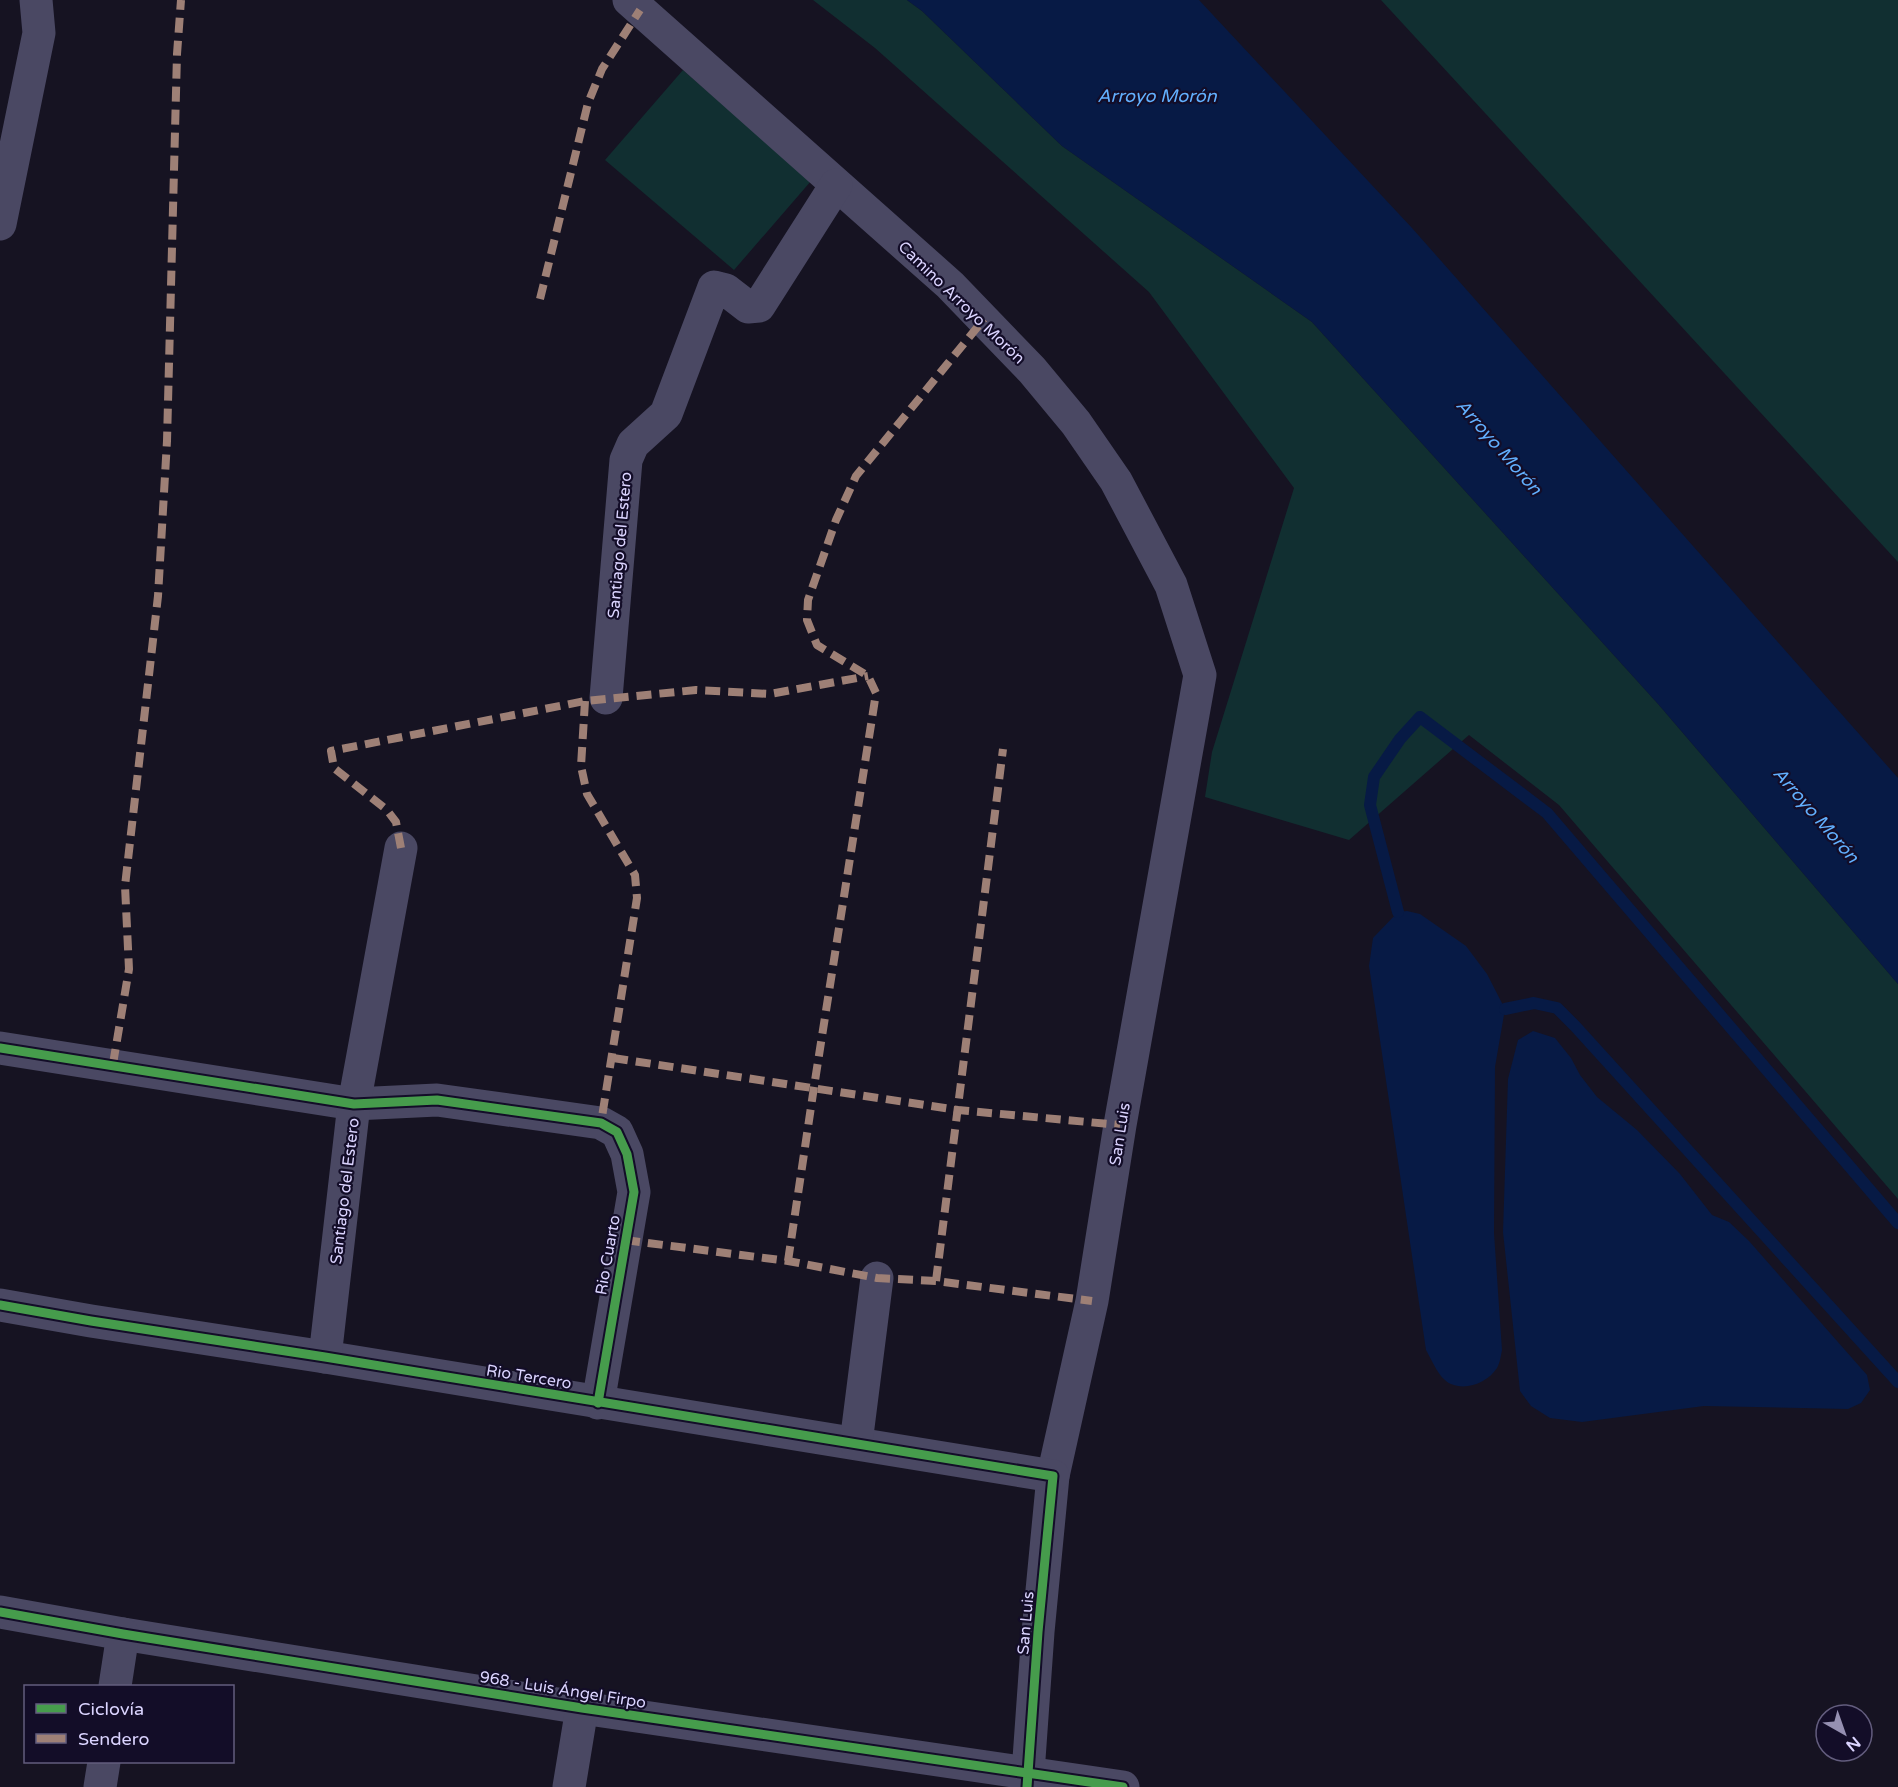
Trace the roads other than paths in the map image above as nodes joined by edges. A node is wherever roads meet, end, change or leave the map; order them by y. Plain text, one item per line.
1 (36, 0) edge
2 (629, 0) edge
3 (836, 185) junction
4 (0, 224) edge
5 (1200, 675) joint
6 (606, 698) dead end
7 (401, 848) dead end
8 (0, 1048) edge
9 (354, 1104) junction
10 (877, 1278) dead end
11 (0, 1305) edge
12 (325, 1357) junction
13 (598, 1403) junction
14 (856, 1443) junction
15 (1053, 1476) junction
16 (0, 1612) edge
17 (123, 1634) junction
18 (115, 1685) edge
19 (582, 1708) junction
20 (104, 1763) edge
21 (1029, 1780) edge
22 (100, 1787) edge
23 (569, 1787) edge
24 (1123, 1787) edge

1 - 4 street
2 - 3 street, Camino Arroyo Morón
3 - 5 street, Camino Arroyo Morón
3 - 6 street, Santiago del Estero
5 - 15 street, San Luis
7 - 9 street, Santiago del Estero
8 - 9 street
9 - 12 street, Santiago del Estero
9 - 13 street, Rio Cuarto
10 - 14 street
11 - 12 street, Rio Tercero
12 - 13 street, Rio Tercero
13 - 14 street, Rio Tercero
14 - 15 street, Rio Tercero
15 - 21 street, San Luis
16 - 17 street, 968 - Luis Ángel Firpo
17 - 18 street
17 - 19 street, 968 - Luis Ángel Firpo
19 - 21 street, 968 - Luis Ángel Firpo
19 - 23 street
20 - 22 street
21 - 24 street, 968 - Luis Ángel Firpo

